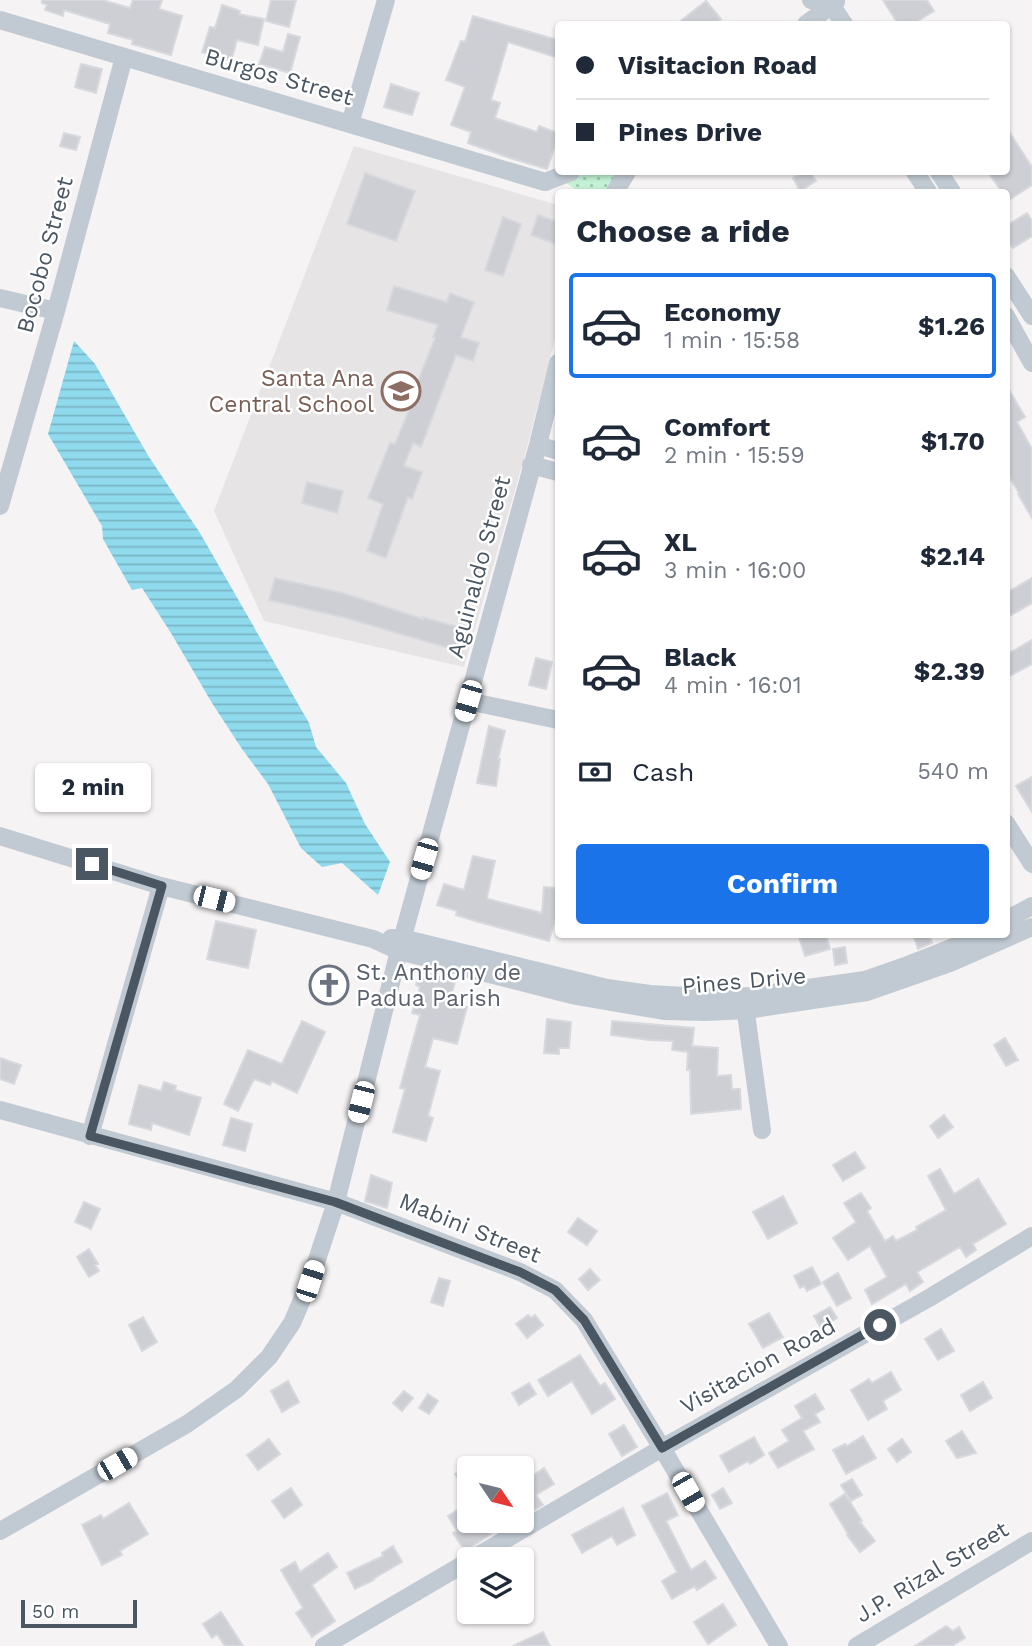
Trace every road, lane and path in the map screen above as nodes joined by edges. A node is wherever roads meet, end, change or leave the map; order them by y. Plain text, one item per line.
1 (386, 0) edge
2 (820, 10) edge
3 (0, 20) edge
4 (839, 21) edge
5 (124, 57) junction
6 (350, 124) junction
7 (563, 175) edge
8 (545, 182) junction
9 (559, 189) edge
10 (1010, 282) edge
11 (0, 298) edge
12 (56, 311) junction
13 (1032, 316) edge
14 (1032, 324) edge
15 (1016, 342) edge
16 (1032, 363) edge
17 (555, 375) edge
18 (538, 445) junction
19 (555, 450) edge
20 (531, 465) junction
21 (555, 471) edge
22 (0, 506) edge
23 (468, 701) junction
24 (555, 719) edge
25 (1010, 828) edge
26 (0, 836) edge
27 (1032, 864) edge
28 (162, 886) junction
29 (1032, 906) edge
30 (1010, 918) edge
31 (1032, 927) edge
32 (1010, 937) edge
33 (971, 938) edge
34 (1007, 938) edge
35 (401, 945) junction
36 (745, 1003) junction
37 (0, 1110) edge
38 (762, 1130) dead end
39 (90, 1136) junction
40 (335, 1202) junction
41 (1032, 1236) edge
42 (662, 1448) junction
43 (0, 1531) edge
44 (1032, 1541) edge
45 (492, 1547) edge
46 (457, 1568) edge
47 (324, 1646) edge
48 (779, 1646) edge
49 (857, 1646) edge

1 - 6 street
2 - 4 street
3 - 5 street, Burgos Street
5 - 6 street, Burgos Street
5 - 12 street, Bocobo Street
6 - 8 street, Burgos Street
7 - 8 street
8 - 9 street, Burgos Street
10 - 13 street
11 - 12 street
12 - 22 street, Bocobo Street
14 - 15 street
15 - 16 street
17 - 18 street, Aguinaldo Street
18 - 19 street
18 - 20 street, Aguinaldo Street
20 - 21 street
20 - 23 street, Aguinaldo Street
23 - 24 street
23 - 35 street, Aguinaldo Street
25 - 27 street
26 - 28 street, Pines Drive
28 - 35 street, Pines Drive
28 - 39 street
29 - 30 street
31 - 32 street, Pines Drive
33 - 36 street, Pines Drive
34 - 36 street, Pines Drive
35 - 36 street, Pines Drive
35 - 40 street, Aguinaldo Street
36 - 38 street
37 - 39 street, Mabini Street
39 - 40 street, Mabini Street
40 - 42 street, Mabini Street
40 - 43 street, Aguinaldo Street
41 - 42 street, Visitacion Road
42 - 45 street, Visitacion Road
42 - 48 street, Mabini Street
44 - 49 street, J.P. Rizal Street
46 - 47 street, Visitacion Road

